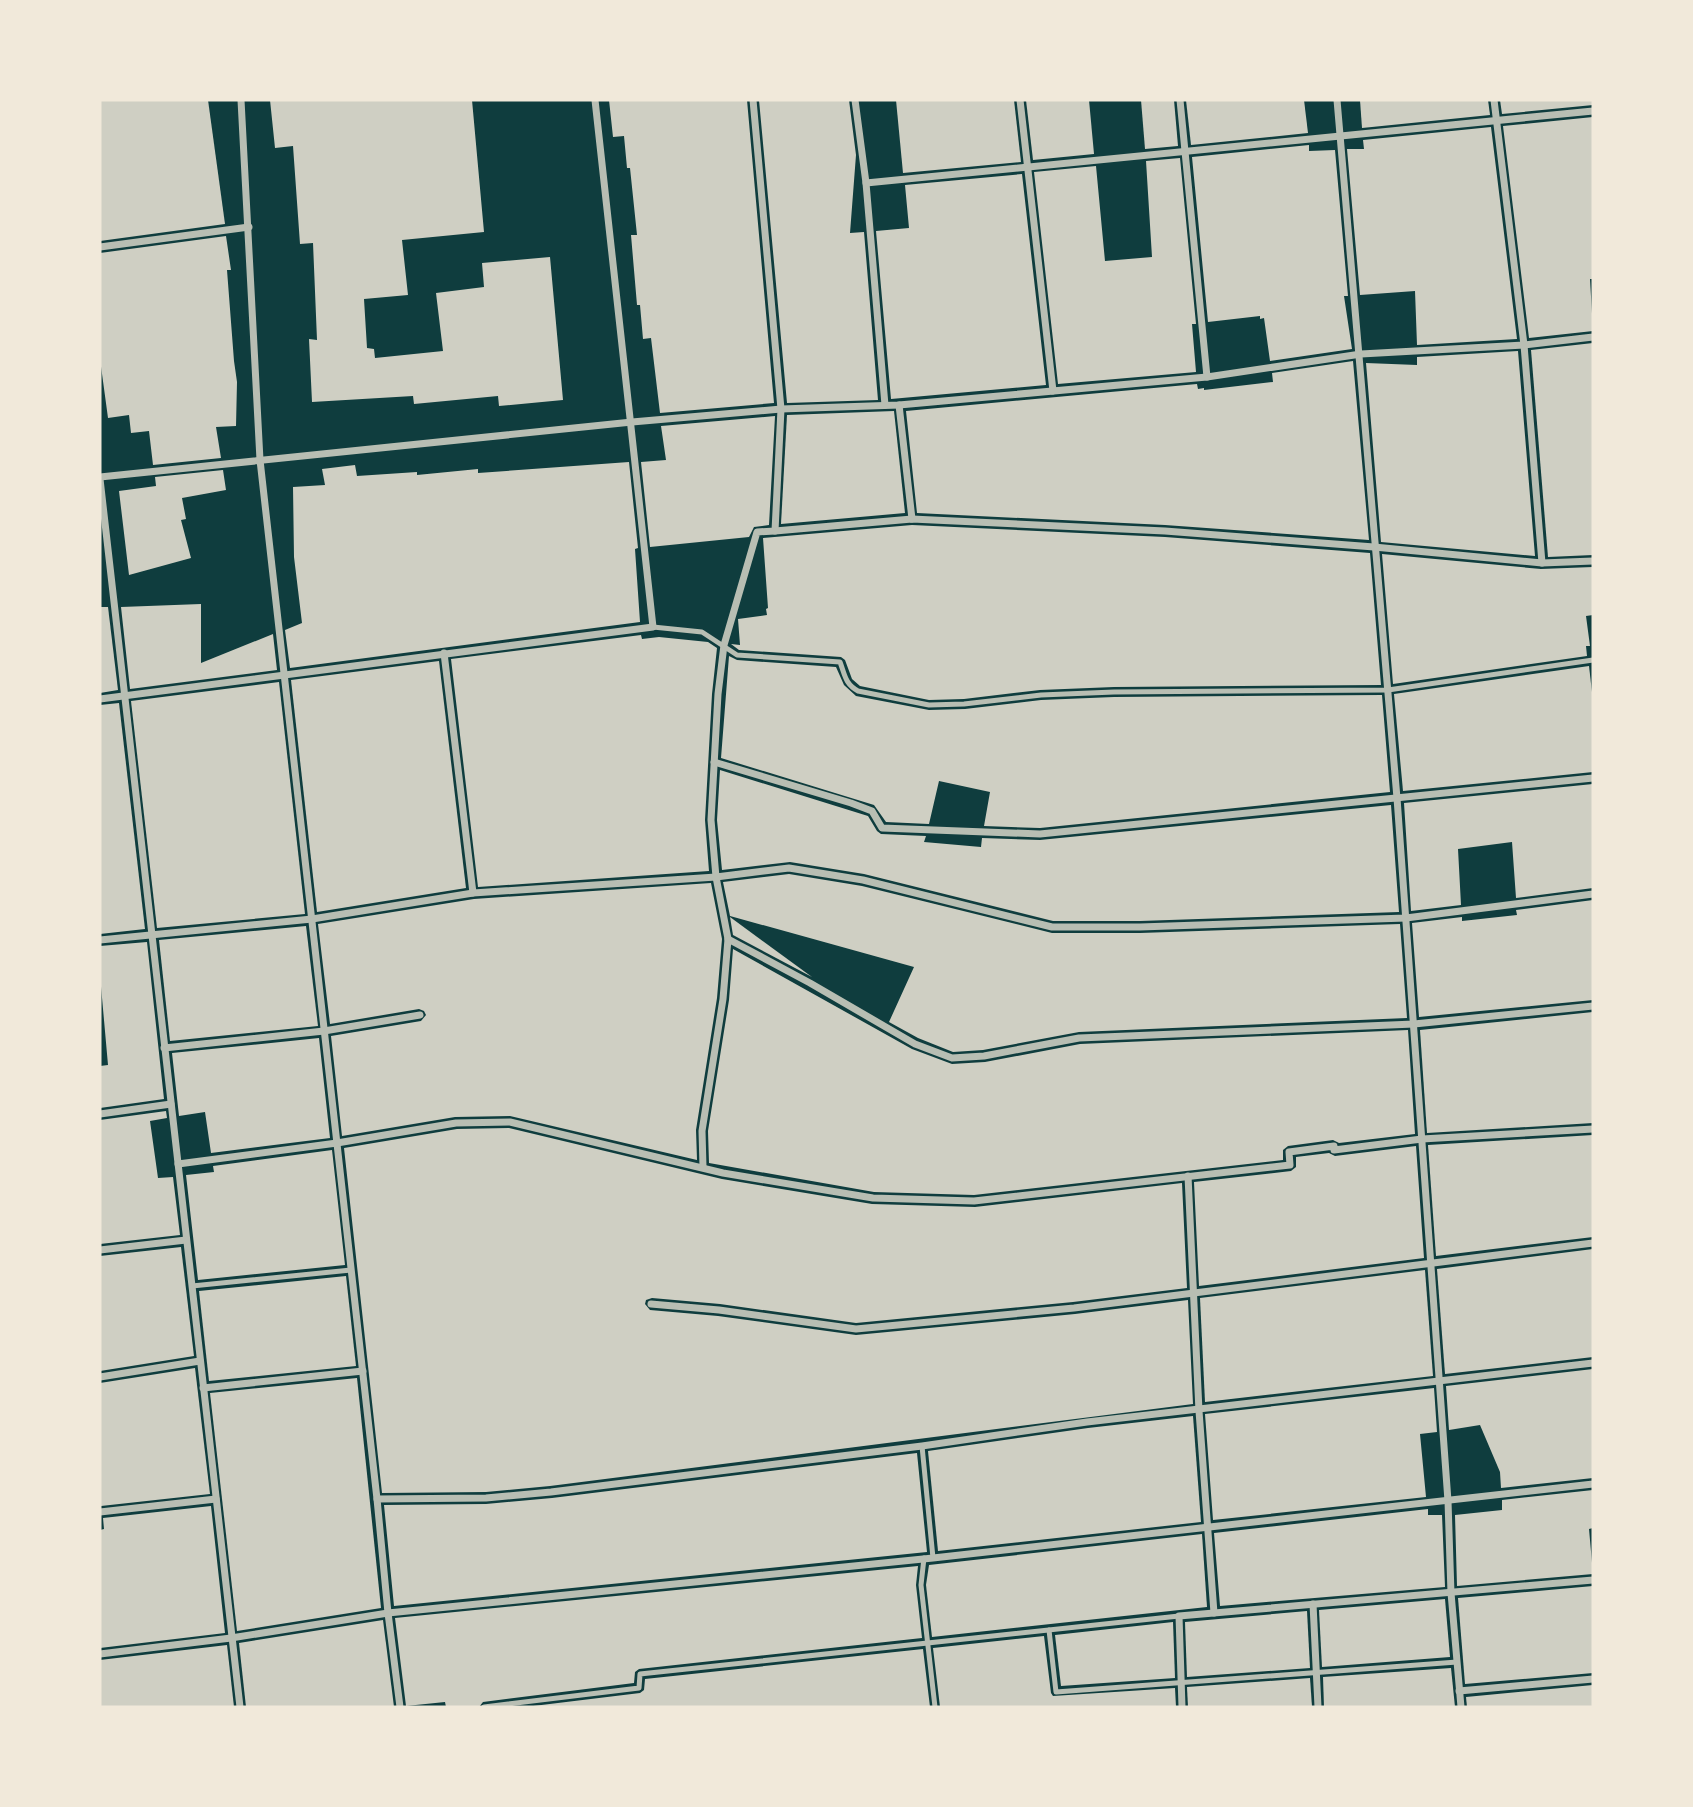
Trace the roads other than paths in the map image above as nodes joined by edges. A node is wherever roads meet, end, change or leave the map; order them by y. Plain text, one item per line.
1 (241, 100) edge
2 (595, 100) edge
3 (754, 100) edge
4 (855, 100) edge
5 (1020, 100) edge
6 (1180, 100) edge
7 (1337, 100) edge
8 (1494, 100) edge
9 (1593, 111) edge
10 (1497, 120) junction
11 (1341, 136) junction
12 (1185, 151) junction
13 (1027, 167) junction
14 (866, 183) junction
15 (249, 227) junction
16 (100, 247) edge
17 (1593, 337) edge
18 (1524, 345) junction
19 (1361, 354) junction
20 (1207, 377) junction
21 (1053, 391) junction
22 (885, 405) junction
23 (900, 405) junction
24 (781, 409) junction
25 (632, 422) junction
26 (260, 460) junction
27 (100, 478) edge
28 (912, 519) junction
29 (775, 531) junction
30 (1374, 547) junction
31 (1593, 561) edge
32 (1542, 563) junction
33 (653, 627) junction
34 (724, 645) junction
35 (444, 653) junction
36 (1593, 660) edge
37 (284, 676) junction
38 (1388, 690) junction
39 (124, 696) junction
40 (100, 699) edge
41 (714, 762) junction
42 (1593, 778) edge
43 (1397, 798) junction
44 (716, 877) junction
45 (473, 893) junction
46 (1593, 894) edge
47 (1406, 918) junction
48 (312, 919) junction
49 (152, 934) junction
50 (728, 939) junction
51 (100, 940) edge
52 (1593, 1006) edge
53 (420, 1015) dead end
54 (1414, 1024) junction
55 (324, 1031) junction
56 (164, 1048) junction
57 (171, 1104) junction
58 (100, 1114) edge
59 (1593, 1129) edge
60 (1422, 1139) junction
61 (337, 1143) junction
62 (178, 1164) junction
63 (703, 1167) junction
64 (1188, 1176) junction
65 (186, 1240) junction
66 (1593, 1243) edge
67 (100, 1250) edge
68 (1431, 1264) junction
69 (351, 1269) junction
70 (192, 1286) junction
71 (1194, 1292) junction
72 (651, 1304) dead end
73 (200, 1361) junction
74 (1593, 1363) edge
75 (363, 1371) junction
76 (100, 1377) edge
77 (1439, 1381) junction
78 (203, 1388) junction
79 (1199, 1411) junction
80 (922, 1446) junction
81 (1593, 1484) edge
82 (216, 1499) junction
83 (377, 1499) junction
84 (1448, 1501) junction
85 (100, 1512) edge
86 (1210, 1526) junction
87 (924, 1558) junction
88 (933, 1558) junction
89 (1593, 1580) edge
90 (1451, 1593) junction
91 (1313, 1604) junction
92 (388, 1612) junction
93 (1214, 1613) junction
94 (1179, 1616) junction
95 (1049, 1630) junction
96 (231, 1638) junction
97 (928, 1643) junction
98 (100, 1654) edge
99 (1457, 1662) junction
100 (1315, 1674) junction
101 (1593, 1679) edge
102 (1182, 1684) junction
103 (1459, 1691) junction
104 (240, 1707) edge
105 (400, 1707) edge
106 (484, 1707) edge
107 (935, 1707) edge
108 (1182, 1707) edge
109 (1318, 1707) edge
110 (1461, 1707) edge

1 - 15 street
2 - 25 street
3 - 24 street
4 - 14 street
5 - 13 street
6 - 12 street
7 - 11 street
8 - 10 street
9 - 10 street
10 - 11 street
10 - 18 street
11 - 12 street
11 - 19 street
12 - 13 street
12 - 20 street
13 - 14 street
13 - 21 street
14 - 22 street
15 - 16 street
15 - 26 street
17 - 18 street
18 - 19 street
18 - 32 street
19 - 20 street
19 - 30 street
20 - 21 street
21 - 23 street
22 - 23 street
22 - 24 street
23 - 28 street
24 - 25 street
24 - 29 street
25 - 26 street
25 - 33 street
26 - 27 street
26 - 37 street
27 - 39 street
28 - 29 street
28 - 30 street
29 - 34 street
30 - 32 street
30 - 38 street
31 - 32 street
33 - 34 lane
33 - 35 street
34 - 38 lane
34 - 41 street
35 - 37 street
35 - 45 street
36 - 38 lane
37 - 39 street
37 - 48 street
38 - 43 street
39 - 40 street
39 - 49 street
41 - 43 street
41 - 44 street
42 - 43 street
43 - 47 street
44 - 45 street
44 - 47 street
44 - 50 street
45 - 48 street
46 - 47 street
47 - 54 street
48 - 49 street
48 - 55 street
49 - 51 street
49 - 56 street
50 - 54 street
50 - 63 street
52 - 54 street
53 - 55 street
54 - 60 street
55 - 56 street
55 - 61 street
56 - 57 street
57 - 58 street
57 - 62 street
59 - 60 street
60 - 64 street
60 - 68 street
61 - 62 street
61 - 63 street
61 - 69 street
62 - 65 street
63 - 64 street
64 - 71 street
65 - 67 street
65 - 70 street
66 - 68 street
68 - 71 street
68 - 77 street
69 - 70 lane
69 - 75 street
70 - 73 street
71 - 72 street
71 - 79 street
73 - 76 street
73 - 78 street
74 - 77 street
75 - 78 street
75 - 83 street
77 - 79 street
77 - 84 street
78 - 82 street
79 - 80 street
79 - 86 street
80 - 83 street
80 - 88 lane
81 - 84 street
82 - 85 street
82 - 96 street
83 - 92 street
84 - 86 street
84 - 90 street
86 - 88 street
86 - 93 street
87 - 88 street
87 - 92 street
87 - 97 lane
89 - 90 street
90 - 91 street
90 - 99 street
91 - 93 street
91 - 100 street
92 - 96 street
92 - 105 street
93 - 94 street
94 - 95 lane
94 - 102 street
95 - 97 lane
95 - 102 lane
96 - 98 street
96 - 104 street
97 - 106 lane
97 - 107 lane
99 - 100 lane
99 - 103 street
100 - 102 lane
100 - 109 street
101 - 103 street
102 - 108 street
103 - 110 street

